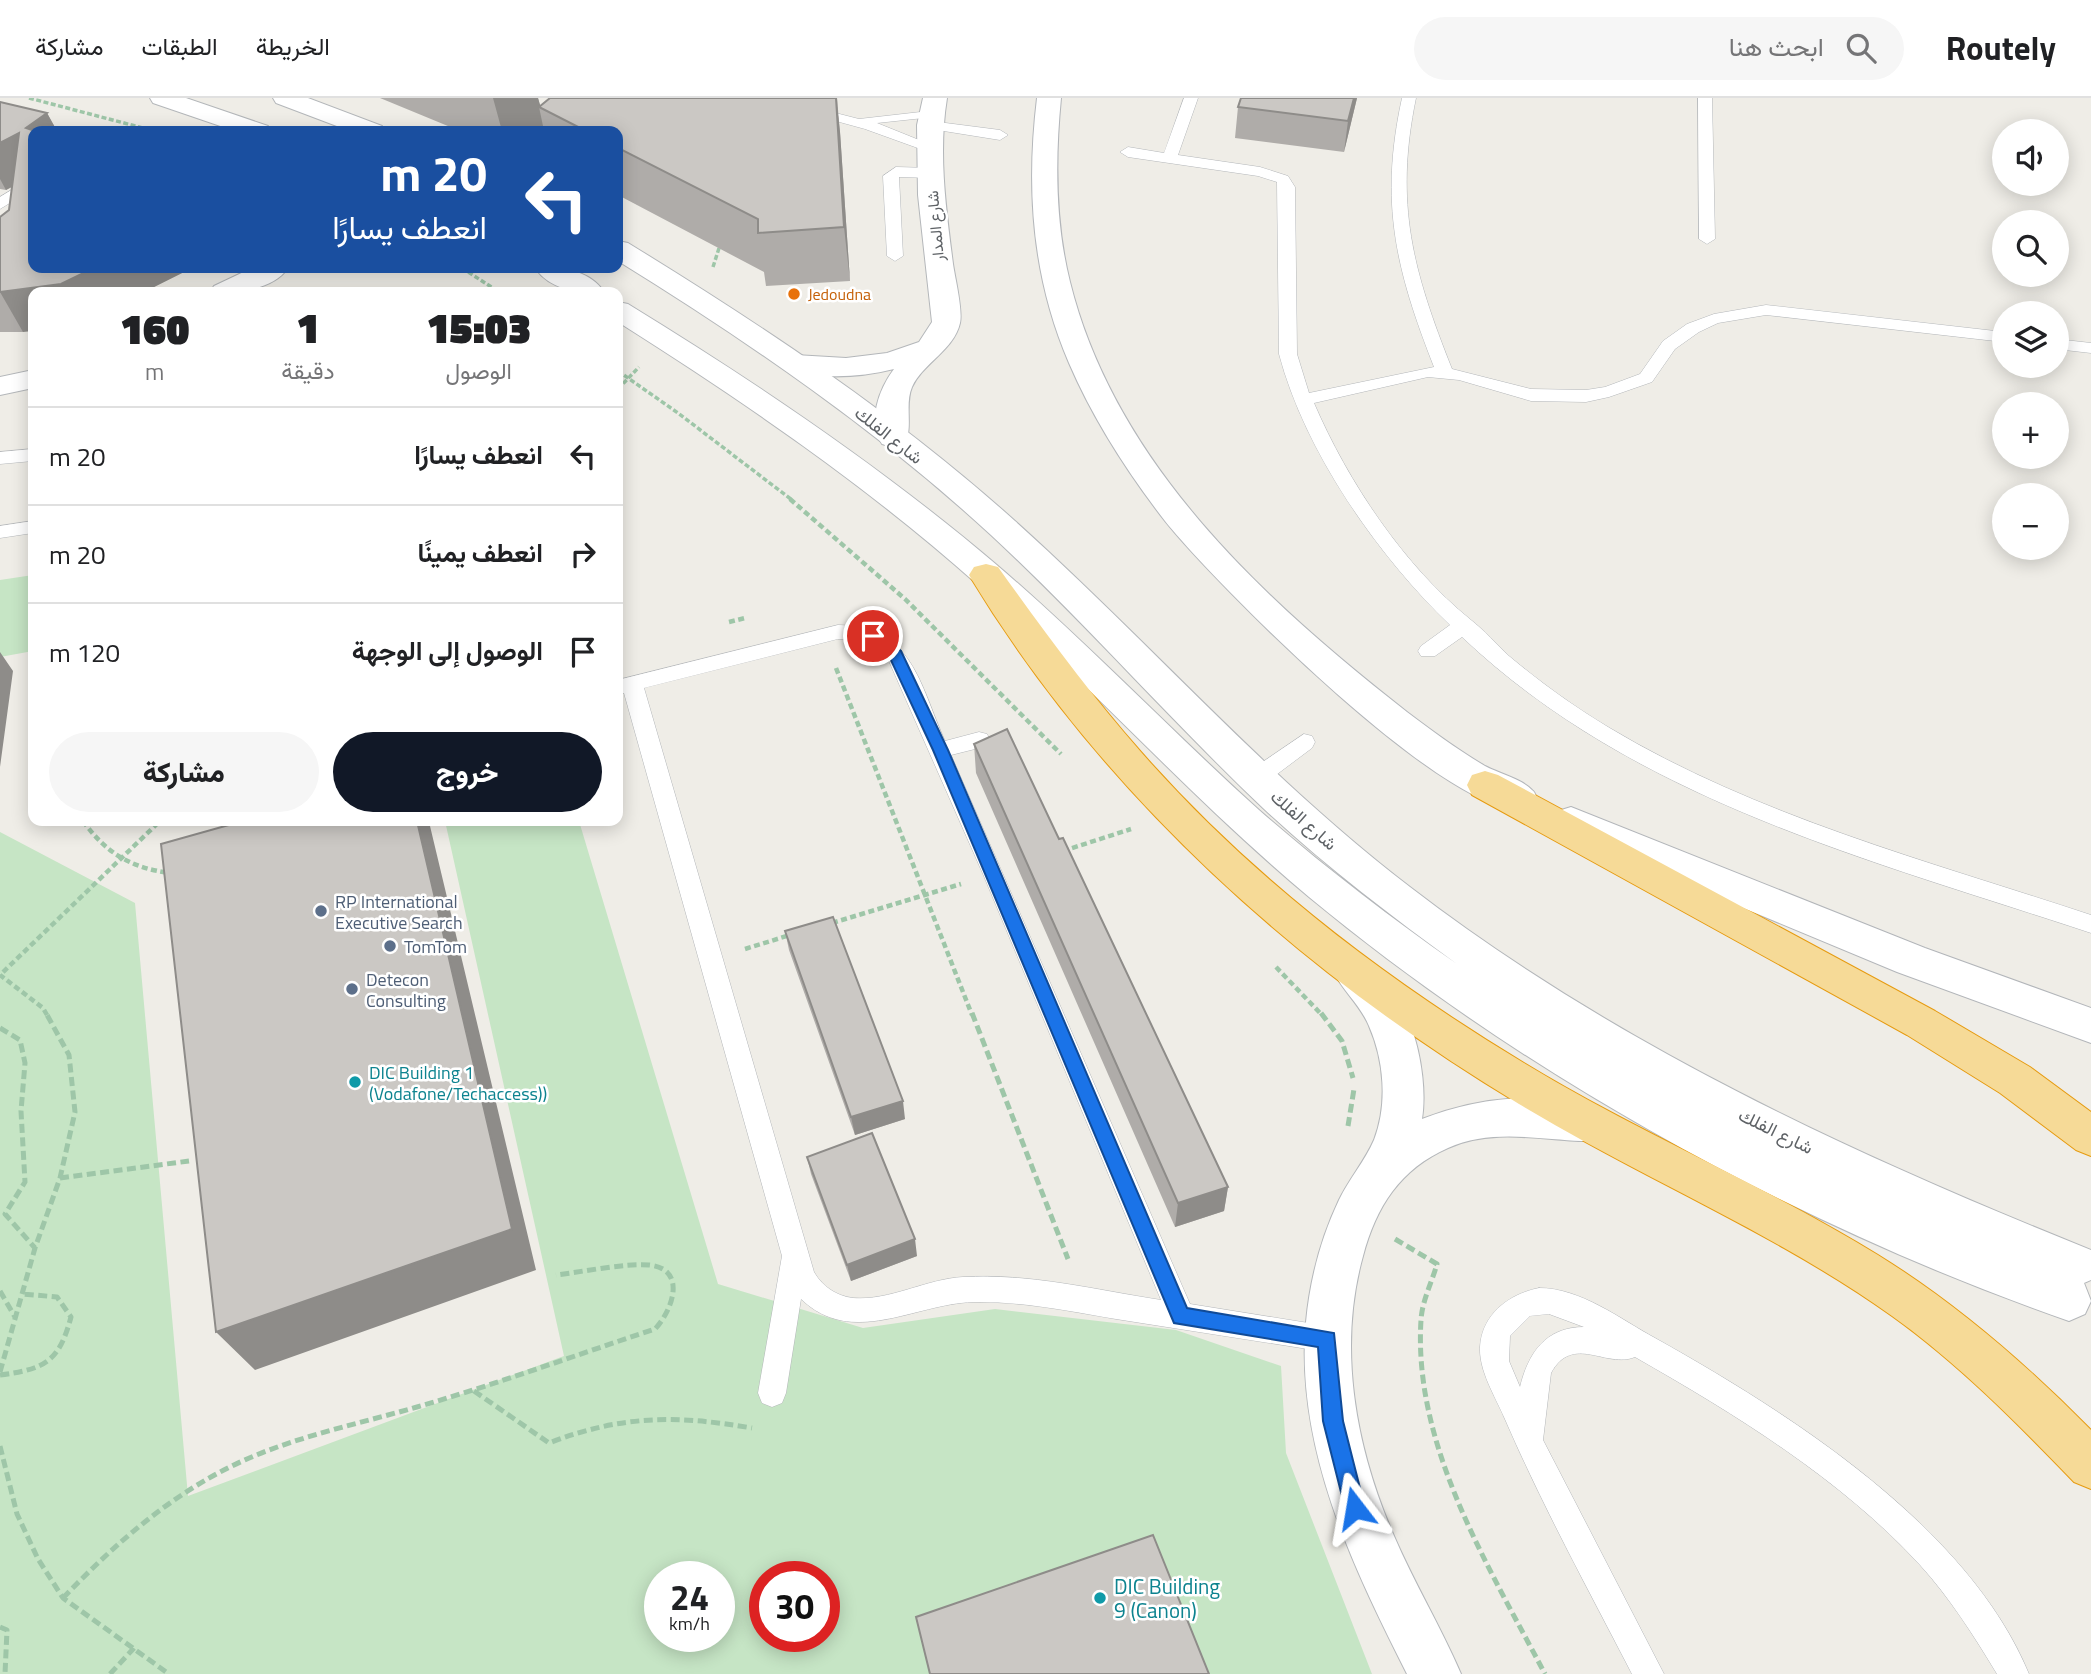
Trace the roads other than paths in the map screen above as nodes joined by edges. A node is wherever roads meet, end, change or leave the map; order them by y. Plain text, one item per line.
1 (162, 98) edge
2 (285, 98) edge
3 (759, 98) edge
4 (1049, 98) edge
5 (1191, 98) edge
6 (1409, 98) edge
7 (1705, 98) edge
8 (848, 121) junction
9 (244, 126) edge
10 (360, 126) edge
11 (932, 131) edge
12 (1000, 135) dead end
13 (1128, 152) dead end
14 (1170, 157) junction
15 (28, 185) edge
16 (28, 203) edge
17 (0, 204) edge
18 (0, 219) edge
19 (1707, 239) dead end
20 (623, 252) edge
21 (895, 256) dead end
22 (265, 273) edge
23 (558, 273) edge
24 (239, 287) edge
25 (581, 287) edge
26 (623, 313) edge
27 (1992, 336) edge
28 (2069, 345) edge
29 (928, 348) junction
30 (2091, 348) edge
31 (795, 364) junction
32 (1445, 372) junction
33 (28, 380) edge
34 (0, 386) edge
35 (28, 391) edge
36 (0, 394) edge
37 (1304, 400) junction
38 (893, 437) junction
39 (28, 455) edge
40 (0, 458) edge
41 (28, 528) edge
42 (0, 531) edge
43 (986, 575) junction
44 (1465, 625) junction
45 (1428, 651) dead end
46 (625, 685) edge
47 (979, 740) edge
48 (1304, 742) dead end
49 (940, 750) junction
50 (1256, 778) junction
51 (1485, 785) junction
52 (2091, 924) edge
53 (1354, 973) junction
54 (2091, 1026) edge
55 (1589, 1124) junction
56 (2091, 1137) edge
57 (1363, 1197) junction
58 (795, 1256) junction
59 (1181, 1317) junction
60 (1327, 1339) junction
61 (1661, 1356) junction
62 (772, 1394) road end
63 (1530, 1445) junction
64 (2091, 1465) edge
65 (1435, 1674) edge
66 (1649, 1674) edge
67 (2014, 1674) edge

1 - 9 street
2 - 10 street
3 - 8 lane
4 - 51 street
5 - 14 lane
6 - 32 lane
7 - 19 lane
8 - 11 lane
8 - 11 lane
11 - 12 lane
11 - 21 lane
11 - 29 street, شارع المدار
13 - 14 lane
14 - 37 lane
15 - 17 lane
16 - 18 lane
20 - 31 street, شارع الفلك
22 - 24 street
23 - 25 street
26 - 43 street, شارع الفلك
27 - 32 lane
28 - 30 lane
29 - 31 street
29 - 38 street, شارع المدار
31 - 38 street, شارع الفلك
32 - 37 lane
33 - 34 street
35 - 36 street
37 - 44 lane
38 - 50 street, شارع الفلك
39 - 40 lane
41 - 42 lane
43 - 50 street, شارع الفلك
43 - 53 highway
44 - 45 lane
44 - 52 lane
46 - 49 lane
46 - 58 lane
47 - 49 lane
48 - 50 lane
49 - 59 lane
51 - 54 street
51 - 56 highway
53 - 55 highway
53 - 57 street
55 - 57 street
55 - 64 highway
57 - 60 street
58 - 59 lane
58 - 62 lane
59 - 60 lane
60 - 65 street
61 - 63 lane
61 - 63 lane
61 - 67 lane
63 - 66 lane

